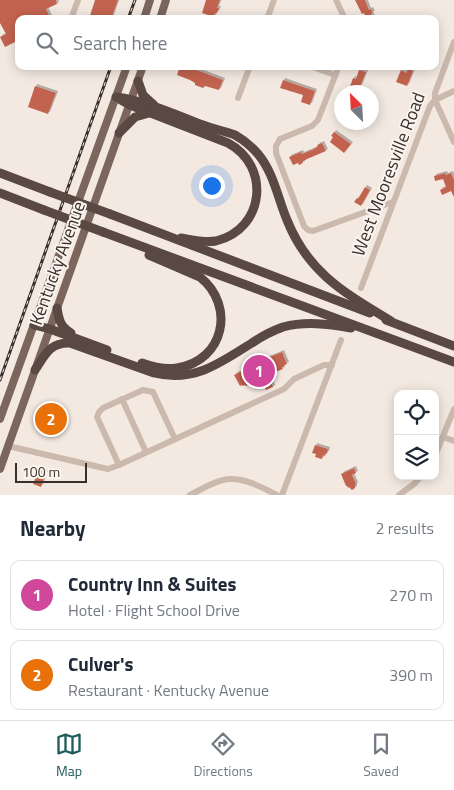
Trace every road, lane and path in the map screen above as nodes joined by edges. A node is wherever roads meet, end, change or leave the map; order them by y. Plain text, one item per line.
1 (78, 0) edge
2 (150, 0) edge
3 (166, 0) edge
4 (274, 0) edge
5 (336, 0) edge
6 (72, 15) edge
7 (145, 15) edge
8 (161, 15) edge
9 (268, 15) edge
10 (343, 15) edge
11 (454, 42) edge
12 (126, 70) edge
13 (142, 70) edge
14 (248, 70) edge
15 (321, 70) edge
16 (337, 70) edge
17 (335, 75) junction
18 (138, 81) junction
19 (454, 91) edge
20 (116, 97) junction
21 (238, 98) dead end
22 (435, 100) junction
23 (131, 102) junction
24 (154, 110) junction
25 (119, 133) junction
26 (454, 142) edge
27 (0, 173) edge
28 (0, 193) edge
29 (393, 202) junction
30 (107, 233) junction
31 (159, 234) junction
32 (361, 288) dead end
33 (57, 308) junction
34 (391, 321) junction
35 (34, 326) junction
36 (49, 331) junction
37 (374, 332) junction
38 (341, 340) dead end
39 (84, 341) junction
40 (70, 343) junction
41 (454, 346) edge
42 (454, 362) edge
43 (332, 365) junction
44 (35, 370) junction
45 (122, 400) junction
46 (454, 409) edge
47 (0, 419) edge
48 (443, 437) junction
49 (175, 438) junction
50 (454, 441) edge
51 (8, 446) junction
52 (439, 446) edge
53 (146, 452) junction
54 (119, 465) junction
55 (0, 469) edge
56 (418, 480) edge
57 (190, 495) edge
58 (277, 495) edge
59 (282, 495) edge
60 (399, 495) edge

1 - 6 street
2 - 7 main road
3 - 8 main road
4 - 9 street
5 - 10 street
11 - 22 street, West Mooresville Road
12 - 20 main road, Kentucky Avenue
13 - 18 main road, Kentucky Avenue
14 - 21 street
15 - 17 street
16 - 17 street
17 - 29 street
18 - 23 main road, Kentucky Avenue
18 - 24 highway
19 - 22 street
20 - 23 highway
20 - 35 main road, Kentucky Avenue
22 - 26 street
22 - 29 street, West Mooresville Road
23 - 24 highway
23 - 25 main road, Kentucky Avenue
24 - 25 highway
24 - 31 highway
24 - 34 highway
25 - 33 main road, Kentucky Avenue
27 - 31 highway, bridge
28 - 30 highway, bridge
29 - 32 street, West Mooresville Road
30 - 37 highway
30 - 39 highway
31 - 34 highway
33 - 36 main road, Kentucky Avenue
33 - 39 highway
34 - 41 highway
35 - 36 highway
35 - 47 main road, Kentucky Avenue
36 - 39 highway
36 - 40 highway
36 - 44 main road, Kentucky Avenue
37 - 40 highway
37 - 42 highway
38 - 43 street
40 - 44 highway
43 - 49 street
43 - 59 street
44 - 51 main road, Kentucky Avenue
45 - 49 street
45 - 53 street
45 - 54 street
46 - 48 street
48 - 50 street
48 - 52 street
49 - 53 street
51 - 54 street
51 - 55 main road, Kentucky Avenue
53 - 54 street
56 - 60 street
57 - 58 street

